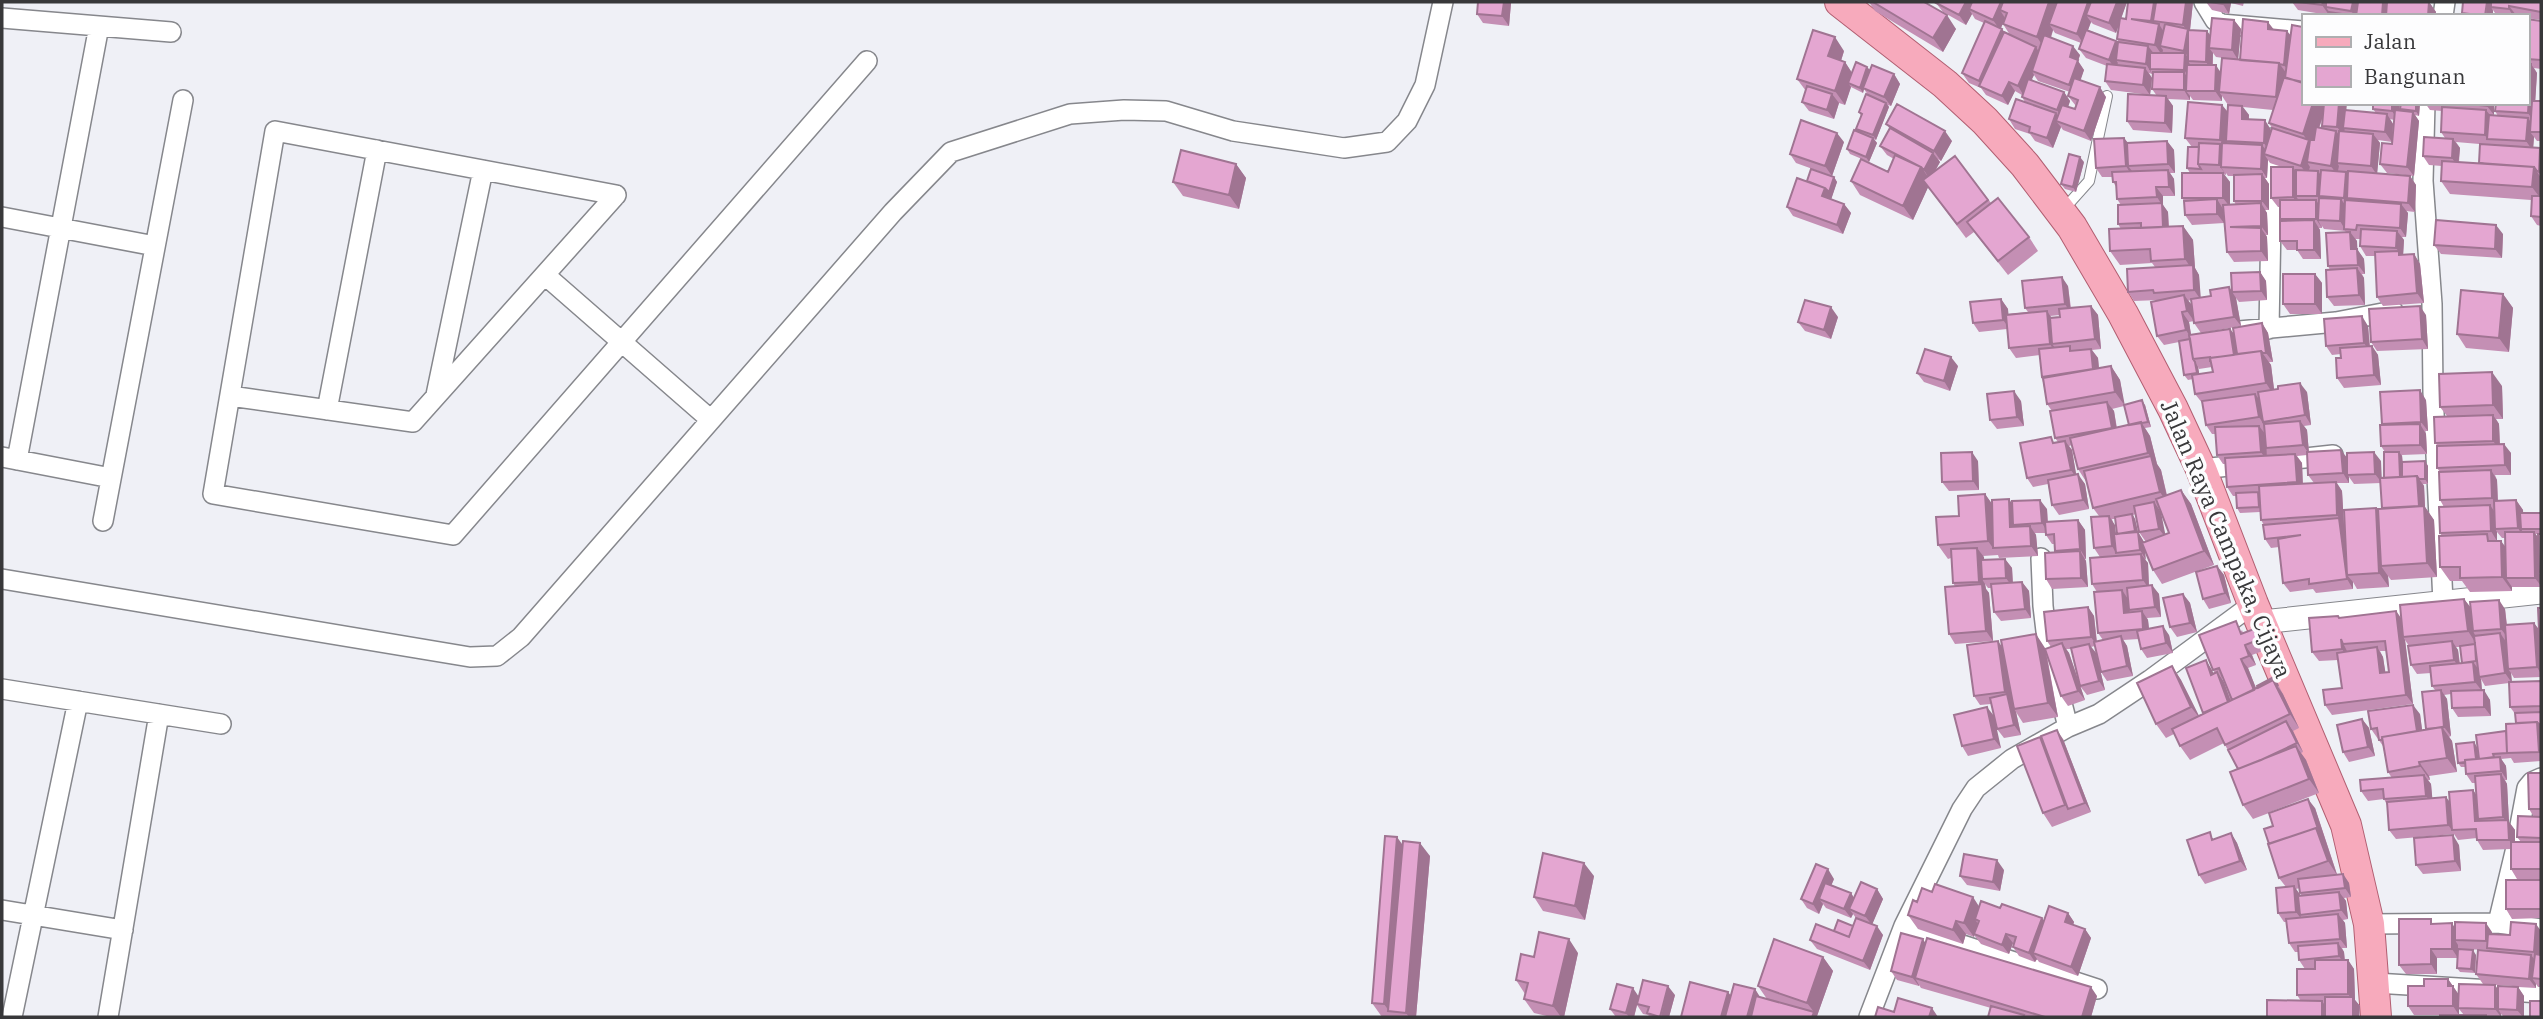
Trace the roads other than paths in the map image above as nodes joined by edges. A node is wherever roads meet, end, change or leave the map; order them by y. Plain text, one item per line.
1 (1443, 2) edge
2 (1840, 2) edge
3 (2204, 2) edge
4 (3, 22) edge
5 (99, 26) junction
6 (2302, 31) edge
7 (172, 32) dead end
8 (867, 61) dead end
9 (2107, 96) dead end
10 (183, 100) dead end
11 (2425, 105) edge
12 (2274, 114) edge
13 (377, 150) junction
14 (483, 170) junction
15 (2061, 212) junction
16 (2, 217) edge
17 (61, 228) junction
18 (155, 246) junction
19 (545, 275) junction
20 (2432, 304) junction
21 (2269, 329) junction
22 (2214, 333) edge
23 (621, 342) junction
24 (230, 396) junction
25 (436, 397) junction
26 (327, 410) junction
27 (710, 420) junction
28 (2350, 454) edge
29 (9, 458) edge
30 (2201, 469) junction
31 (111, 478) junction
32 (103, 521) dead end
33 (2041, 558) dead end
34 (2, 579) edge
35 (2541, 592) edge
36 (2442, 602) junction
37 (2257, 613) junction
38 (2, 689) edge
39 (78, 701) junction
40 (159, 714) junction
41 (221, 724) dead end
42 (2068, 727) junction
43 (2541, 778) edge
44 (2, 910) edge
45 (33, 915) junction
46 (2498, 923) junction
47 (2369, 924) junction
48 (1903, 926) junction
49 (2541, 929) edge
50 (123, 930) junction
51 (2375, 983) junction
52 (2097, 989) dead end
53 (2541, 993) edge
54 (12, 1017) edge
55 (108, 1017) edge
56 (1869, 1017) edge
57 (2376, 1017) edge

1 - 27 street
2 - 15 main road, Jalan Raya Campaka, Cijaya
3 - 6 street
4 - 5 street
5 - 7 street
5 - 17 street
8 - 23 street
9 - 15 lane
10 - 18 street
11 - 20 street
12 - 21 street
13 - 14 street
13 - 24 street
13 - 26 street
14 - 19 street
14 - 25 street
15 - 30 main road, Jalan Raya Campaka, Cijaya
16 - 17 street
17 - 18 street
17 - 29 street
18 - 31 street
19 - 23 street
19 - 25 street
20 - 21 street
20 - 36 street
21 - 22 street
23 - 24 street
23 - 27 street
24 - 26 street
25 - 26 street
27 - 34 street
28 - 30 street
29 - 31 street
30 - 37 main road, Jalan Raya Campaka, Cijaya
31 - 32 street
33 - 42 street
35 - 36 street
36 - 37 street
37 - 42 street
37 - 47 main road, Jalan Raya Campaka, Cijaya
38 - 39 street
39 - 40 street
39 - 45 street
40 - 41 street
40 - 50 street
42 - 48 street
43 - 46 street
44 - 45 street
45 - 50 street
45 - 54 street
46 - 47 street
46 - 49 street
47 - 51 main road, Jalan Raya Campaka, Cijaya
48 - 52 street
48 - 56 street
50 - 55 street
51 - 53 street
51 - 57 main road, Jalan Raya Campaka, Cijaya

